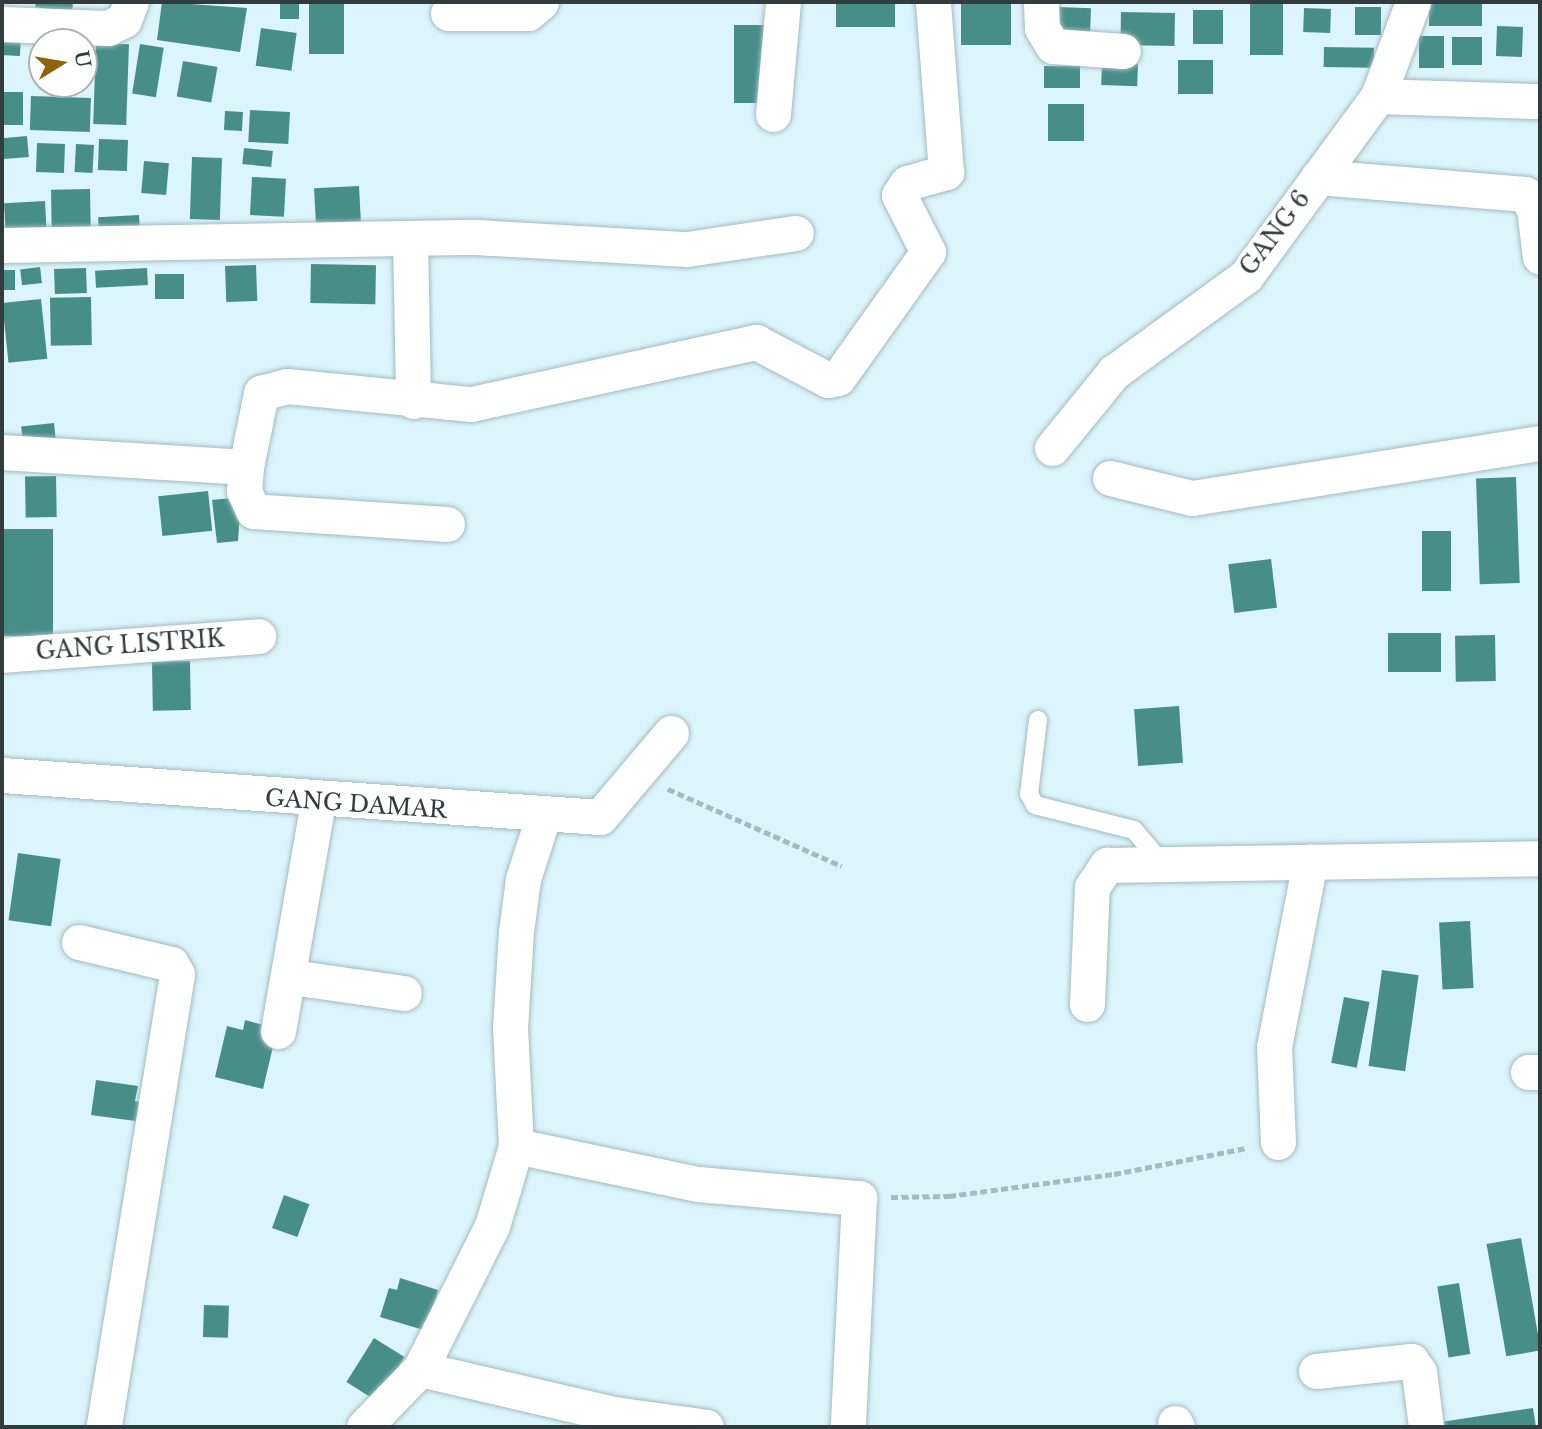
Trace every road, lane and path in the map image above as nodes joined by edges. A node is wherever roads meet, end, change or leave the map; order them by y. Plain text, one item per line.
1 (131, 2) edge
2 (541, 2) edge
3 (783, 2) edge
4 (933, 2) edge
5 (1041, 2) edge
6 (1413, 2) edge
7 (448, 13) dead end
8 (2, 24) edge
9 (1123, 51) dead end
10 (1378, 96) junction
11 (1540, 101) edge
12 (773, 114) dead end
13 (1318, 177) junction
14 (796, 233) dead end
15 (410, 237) junction
16 (2, 245) edge
17 (1540, 257) edge
18 (413, 401) junction
19 (1540, 443) edge
20 (1052, 449) dead end
21 (2, 453) edge
22 (246, 467) junction
23 (1110, 478) dead end
24 (447, 524) dead end
25 (258, 636) dead end
26 (2, 655) edge
27 (1038, 720) dead end
28 (671, 733) dead end
29 (2, 775) edge
30 (638, 776) junction
31 (318, 802) junction
32 (543, 817) junction
33 (1540, 858) edge
34 (1161, 862) junction
35 (1310, 862) junction
36 (842, 866) dead end
37 (79, 942) dead end
38 (290, 976) junction
39 (404, 993) dead end
40 (1087, 1004) dead end
41 (278, 1031) dead end
42 (1278, 1142) joint
43 (516, 1146) junction
44 (859, 1198) junction
45 (420, 1369) junction
46 (1316, 1371) dead end
47 (104, 1427) edge
48 (364, 1427) edge
49 (706, 1427) edge
50 (848, 1427) edge
51 (1426, 1427) edge

1 - 8 street
2 - 7 street
3 - 12 street
4 - 18 street
5 - 9 street
6 - 10 street, GANG 6
10 - 11 street
10 - 13 street, GANG 6
13 - 17 street
13 - 20 street, GANG 6
14 - 15 street
15 - 16 street
15 - 18 street
18 - 22 street
19 - 23 street
21 - 22 street
22 - 24 street
25 - 26 street, GANG LISTRIK
27 - 34 lane
28 - 30 street, GANG DAMAR
29 - 31 street, GANG DAMAR
30 - 32 street, GANG DAMAR
30 - 36 path
31 - 32 street, GANG DAMAR
31 - 38 street
32 - 43 street
33 - 35 street
34 - 35 street
34 - 40 street
35 - 42 street
37 - 47 street
38 - 39 street
38 - 41 street
42 - 44 path
43 - 44 street
43 - 45 street
44 - 50 street
45 - 48 street
45 - 49 street
46 - 51 street

